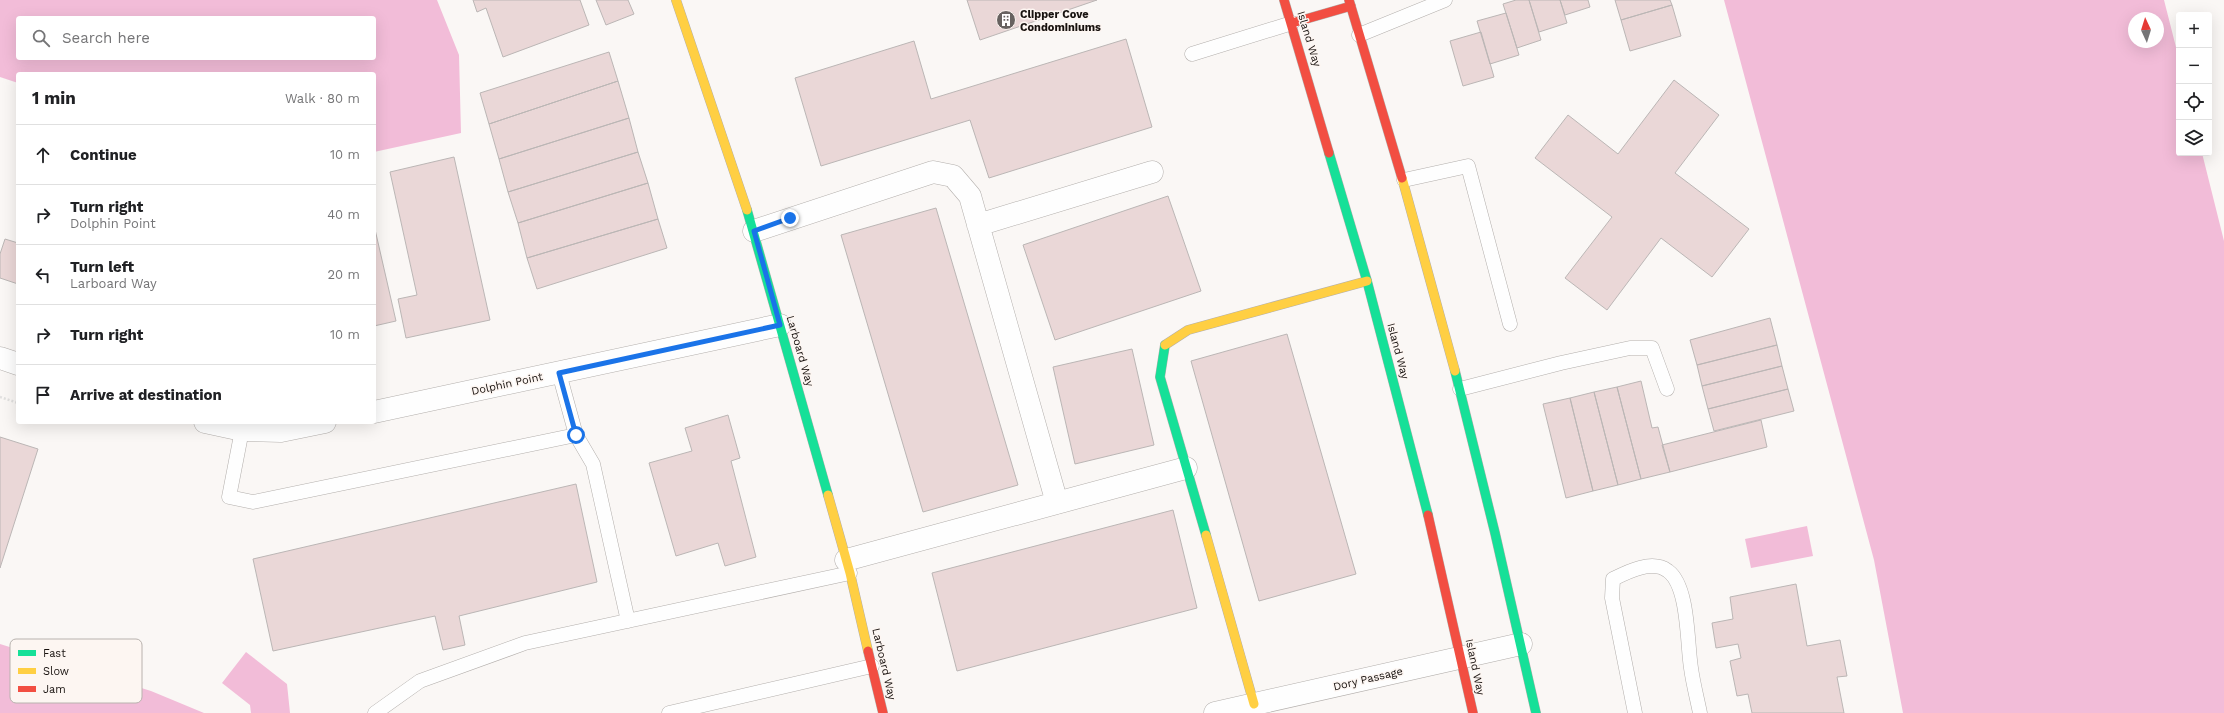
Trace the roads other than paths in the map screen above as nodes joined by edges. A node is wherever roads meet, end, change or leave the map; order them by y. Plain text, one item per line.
1 (676, 0) edge
2 (1284, 0) edge
3 (1446, 0) edge
4 (1350, 3) edge
5 (1292, 23) junction
6 (1359, 35) junction
7 (1192, 54) dead end
8 (1152, 172) dead end
9 (1404, 180) junction
10 (978, 225) junction
11 (754, 231) junction
12 (1367, 281) junction
13 (1510, 324) dead end
14 (780, 325) junction
15 (0, 358) edge
16 (16, 363) edge
17 (559, 373) junction
18 (1460, 389) junction
19 (1667, 389) dead end
20 (376, 412) edge
21 (214, 424) edge
22 (315, 424) edge
23 (242, 430) junction
24 (576, 435) junction
25 (1186, 468) junction
26 (1057, 503) junction
27 (848, 567) junction
28 (628, 621) junction
29 (1521, 644) junction
30 (1461, 658) junction
31 (872, 666) junction
32 (1254, 704) junction
33 (375, 713) edge
34 (669, 713) edge
35 (883, 713) edge
36 (1215, 713) edge
37 (1473, 713) edge
38 (1536, 713) edge
39 (1635, 713) edge
40 (1700, 713) edge

1 - 11 street, Larboard Way
2 - 5 street, Island Way
3 - 6 lane
4 - 5 street
4 - 6 street
5 - 7 lane
5 - 12 street, Island Way
6 - 9 street
8 - 10 street
9 - 13 lane
9 - 18 street
10 - 11 street
10 - 26 street
11 - 14 street, Larboard Way
12 - 25 street
12 - 30 street, Island Way
14 - 17 street, Dolphin Point
14 - 27 street, Larboard Way
15 - 16 street
17 - 20 street, Dolphin Point
17 - 24 lane
18 - 19 lane
18 - 29 street
21 - 23 street
22 - 23 street
23 - 24 lane
24 - 28 lane
25 - 26 street
25 - 32 street
26 - 27 street
27 - 28 lane
27 - 31 street, Larboard Way
28 - 33 lane
29 - 30 street, Dory Passage
29 - 38 street
30 - 32 street, Dory Passage
30 - 37 street, Island Way
31 - 34 lane
31 - 35 street, Larboard Way
32 - 36 street, Dory Passage
39 - 40 lane

